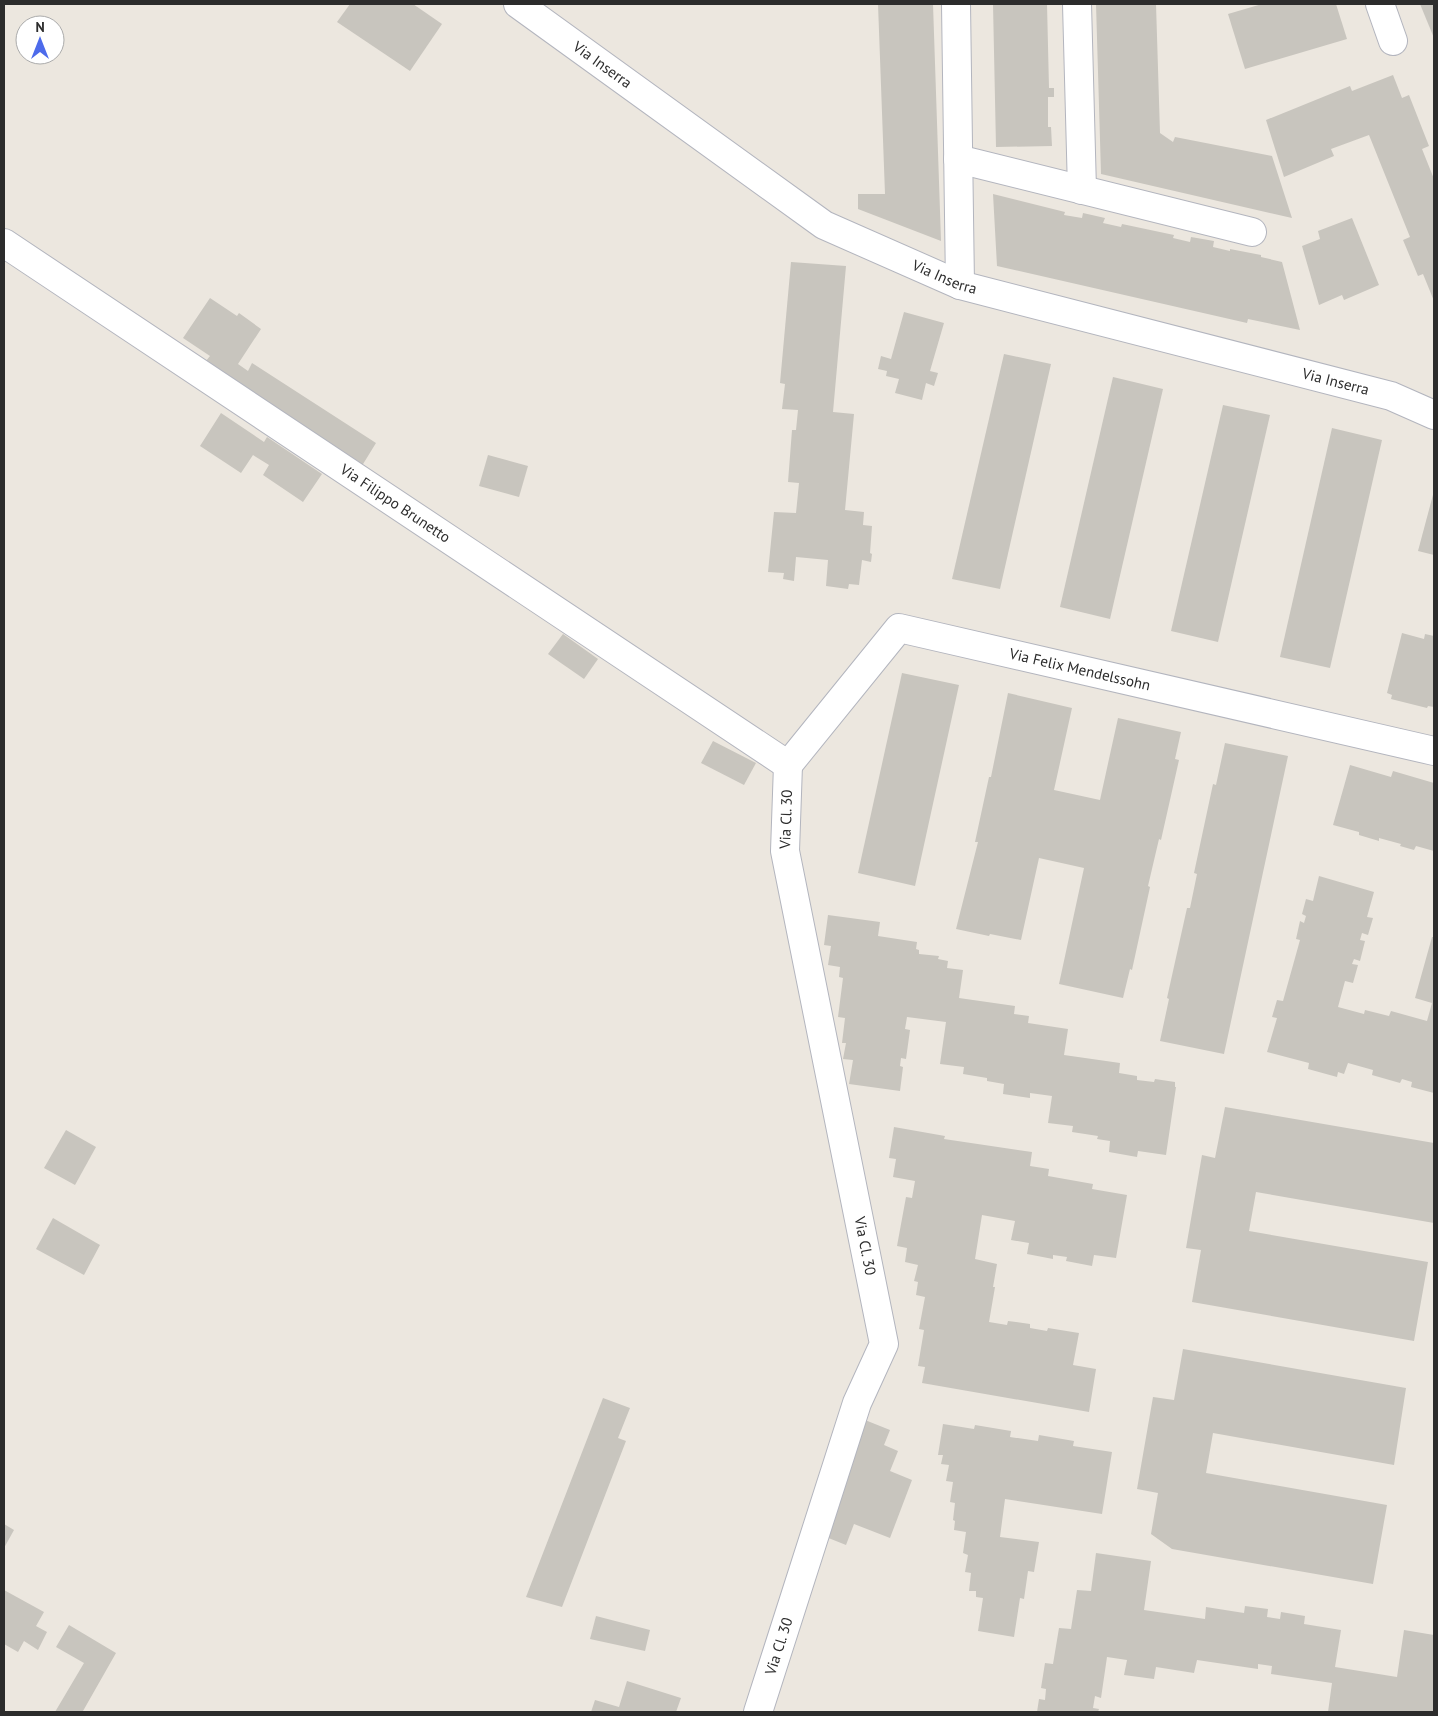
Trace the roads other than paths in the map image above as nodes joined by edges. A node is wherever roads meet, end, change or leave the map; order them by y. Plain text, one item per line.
1 (956, 4) edge
2 (1077, 4) edge
3 (1380, 4) edge
4 (525, 6) edge
5 (1393, 41) dead end
6 (958, 160) junction
7 (1082, 190) junction
8 (1252, 232) dead end
9 (4, 243) edge
10 (960, 285) junction
11 (1434, 415) edge
12 (1434, 751) edge
13 (788, 765) junction
14 (758, 1712) edge

1 - 6 street
2 - 7 street
3 - 5 street
4 - 10 street, Via Inserra
6 - 7 street
6 - 10 street
7 - 8 street
9 - 13 street, Via Filippo Brunetto
10 - 11 street, Via Inserra
12 - 13 street, Via Felix Mendelssohn
13 - 14 street, Via Cl. 30

